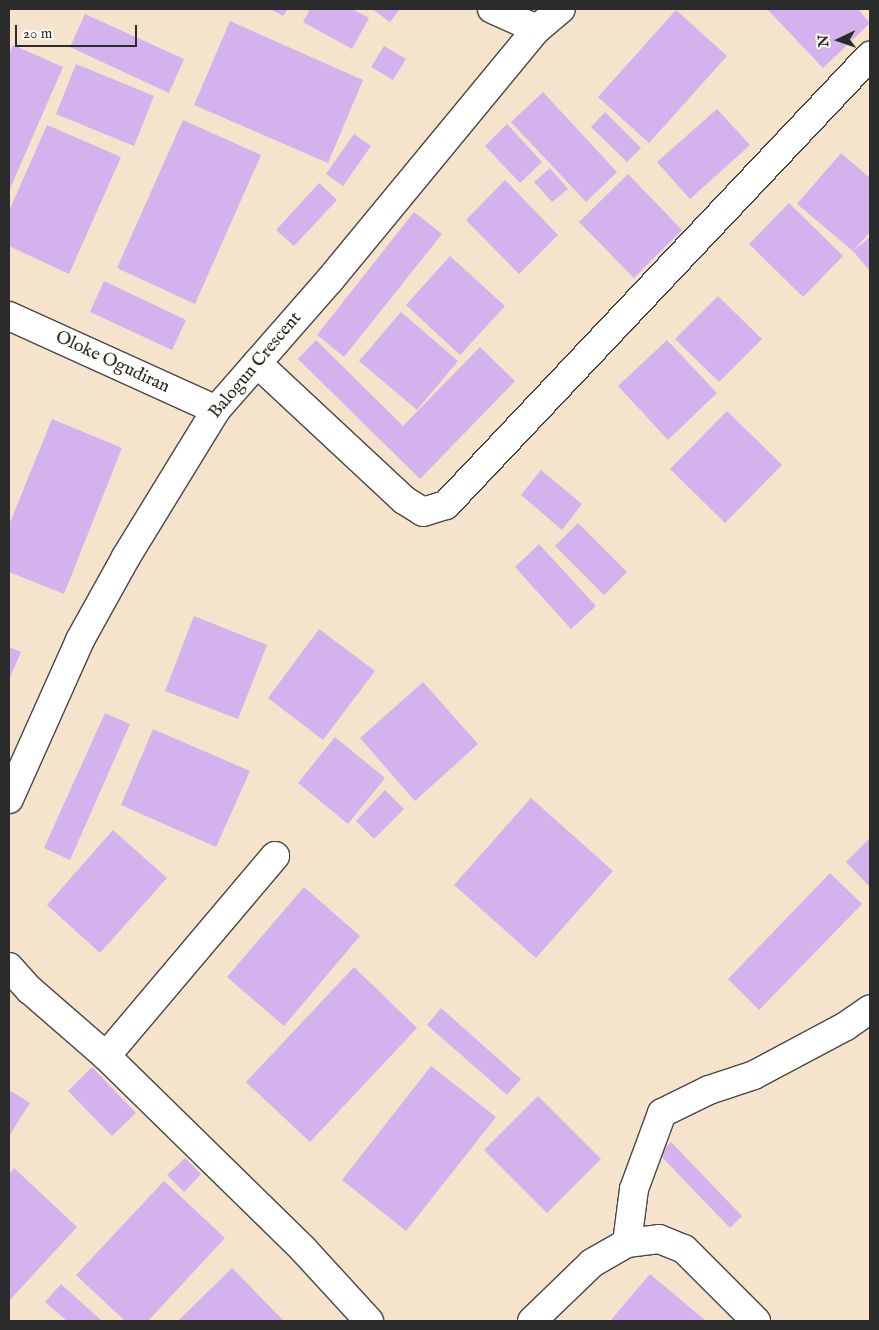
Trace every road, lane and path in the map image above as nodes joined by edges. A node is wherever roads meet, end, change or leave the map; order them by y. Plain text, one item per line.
1 (492, 9) edge
2 (561, 9) edge
3 (537, 29) junction
4 (870, 56) edge
5 (9, 316) edge
6 (257, 363) junction
7 (216, 410) junction
8 (9, 799) edge
9 (275, 856) dead end
10 (9, 967) edge
11 (870, 1009) edge
12 (106, 1056) junction
13 (627, 1243) junction
14 (369, 1321) edge
15 (532, 1321) edge
16 (756, 1321) edge

1 - 3 street
2 - 3 street, Balogun Crescent
3 - 6 street, Balogun Crescent
4 - 6 street
5 - 7 street, Oloke Ogudiran
6 - 7 street, Balogun Crescent
7 - 8 street, Balogun Crescent
9 - 12 street
10 - 12 street
11 - 13 street
12 - 14 street
13 - 15 street
13 - 16 street

